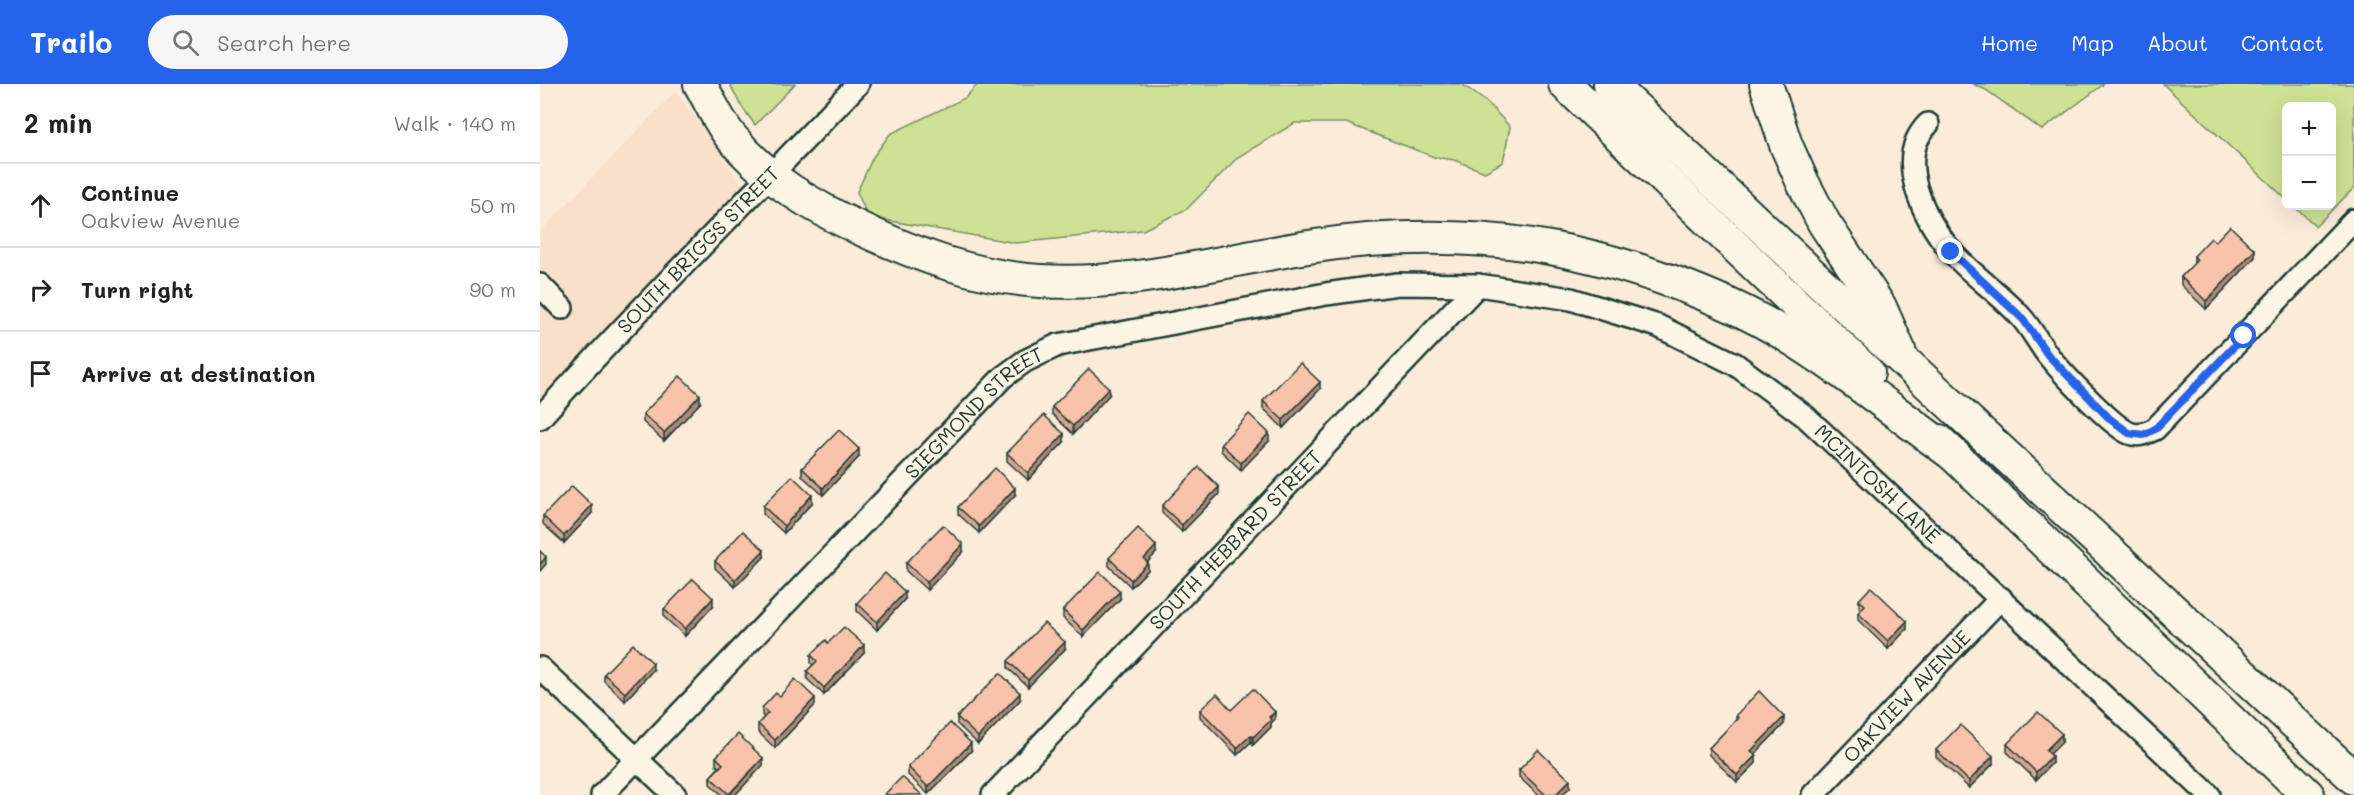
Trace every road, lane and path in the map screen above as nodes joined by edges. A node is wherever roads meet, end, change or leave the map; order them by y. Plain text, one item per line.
1 (700, 84) edge
2 (858, 84) edge
3 (1565, 84) edge
4 (1610, 84) edge
5 (1766, 84) edge
6 (1928, 124) dead end
7 (770, 177) junction
8 (2354, 220) edge
9 (540, 285) edge
10 (1478, 285) junction
11 (562, 308) dead end
12 (1906, 363) junction
13 (540, 418) edge
14 (1954, 455) junction
15 (2001, 598) junction
16 (540, 668) edge
17 (638, 758) junction
18 (2354, 778) edge
19 (602, 795) edge
20 (675, 795) edge
21 (993, 795) edge
22 (1813, 795) edge
23 (2209, 795) edge
24 (2308, 795) edge

1 - 7 highway
2 - 7 street, SOUTH BRIGGS STREET
3 - 14 highway
4 - 12 highway
5 - 12 highway
6 - 8 street
7 - 13 street, SOUTH BRIGGS STREET
7 - 14 highway
9 - 11 street
10 - 15 street, MCINTOSH LANE
10 - 17 street, SIEGMOND STREET
10 - 21 street, SOUTH HEBBARD STREET
12 - 18 highway
14 - 24 highway
15 - 22 street, OAKVIEW AVENUE
15 - 23 street, MCINTOSH LANE
16 - 17 street
17 - 19 street, SIEGMOND STREET
17 - 20 street

